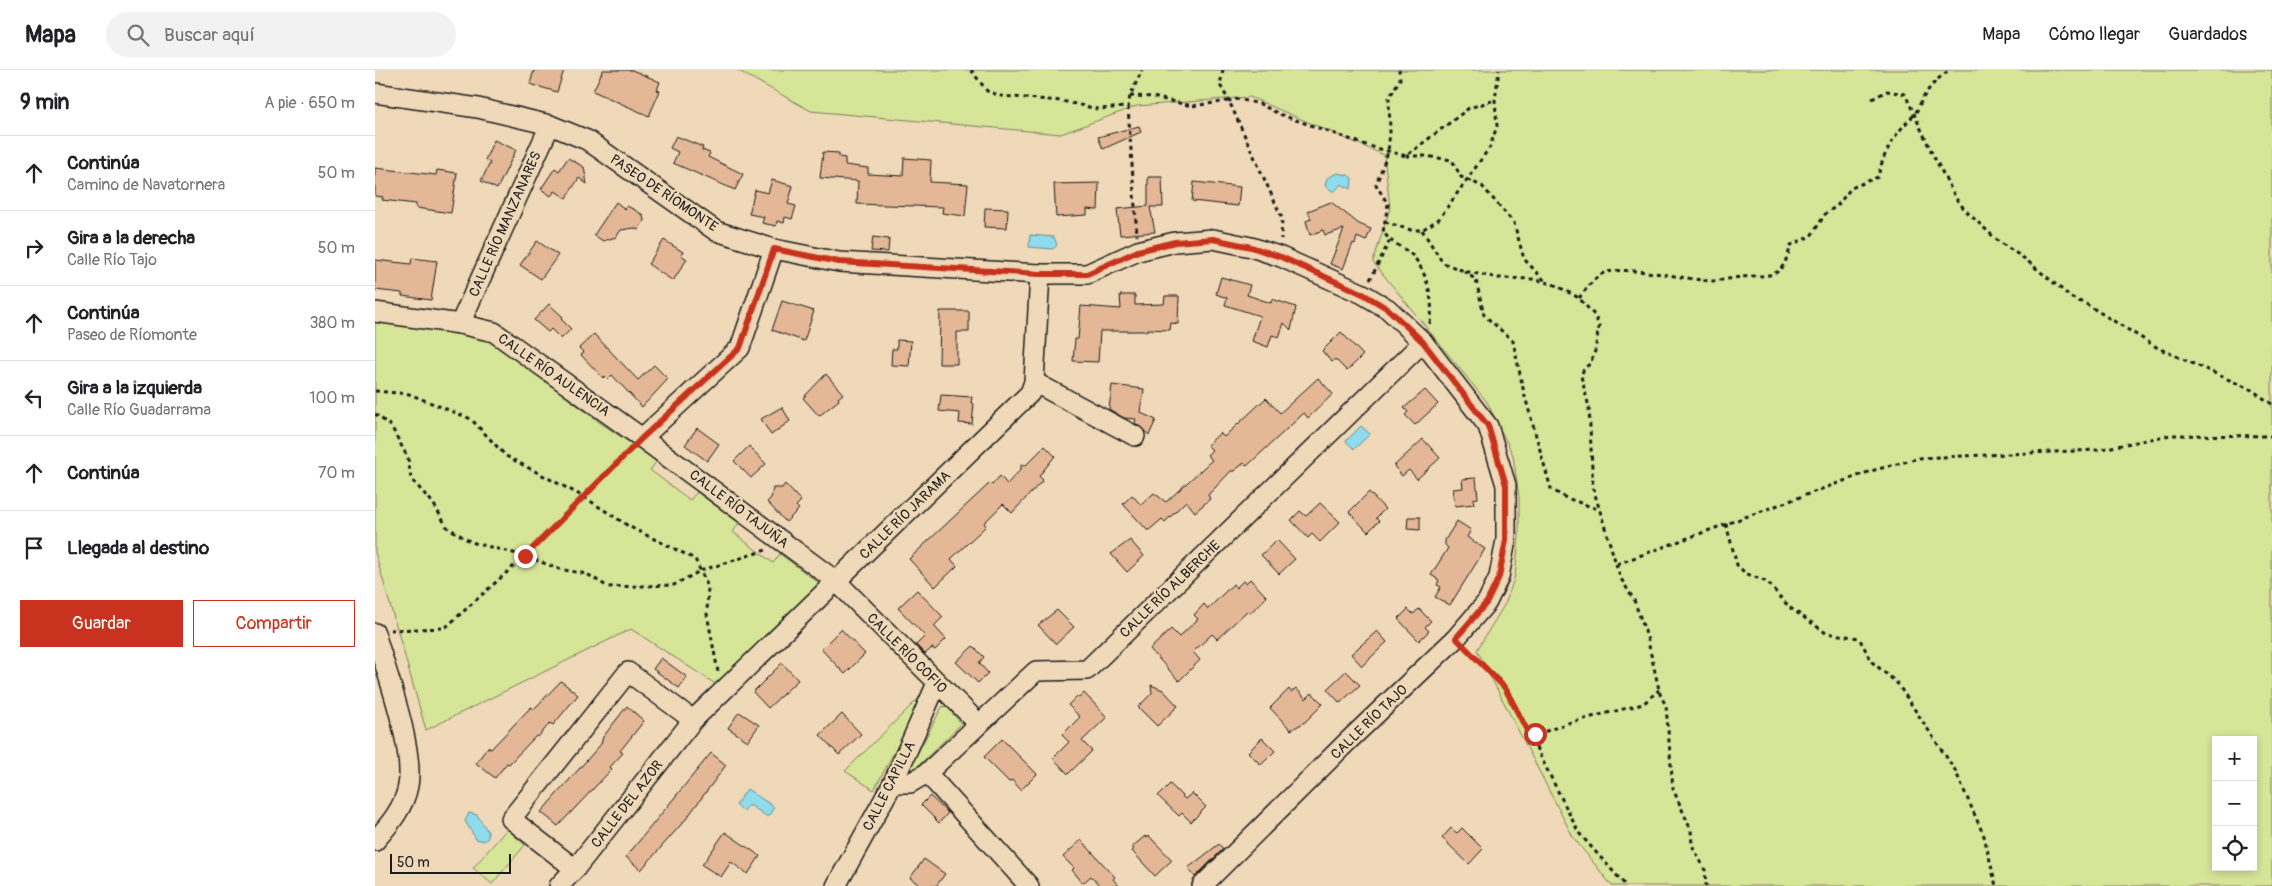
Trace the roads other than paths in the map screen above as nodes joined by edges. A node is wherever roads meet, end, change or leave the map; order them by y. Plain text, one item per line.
1 (375, 93) edge
2 (550, 124) junction
3 (774, 249) junction
4 (1040, 274) junction
5 (375, 312) edge
6 (460, 324) junction
7 (1423, 342) junction
8 (1034, 382) junction
9 (1135, 436) dead end
10 (642, 438) junction
11 (1506, 540) joint
12 (836, 581) junction
13 (380, 631) edge
14 (937, 684) junction
15 (693, 720) junction
16 (978, 723) junction
17 (927, 773) junction
18 (893, 783) junction
19 (375, 841) edge
20 (575, 869) junction
21 (559, 886) edge
22 (836, 886) edge
23 (1029, 886) edge
24 (1202, 886) edge

1 - 2 street, PASEO DE RÍOMONTE
2 - 3 street, PASEO DE RÍOMONTE
2 - 6 street, CALLE RÍO MANZANARES
3 - 4 street, PASEO DE RÍOMONTE
3 - 10 street
4 - 7 street, PASEO DE RÍOMONTE
4 - 8 street
5 - 6 street, CALLE RÍO AULENCIA
6 - 10 street, CALLE RÍO AULENCIA
7 - 11 street, PASEO DE RÍOMONTE
7 - 16 street, CALLE RÍO ALBERCHE
8 - 9 street
8 - 12 street, CALLE RÍO JARAMA
10 - 12 street, CALLE RÍO TAJUÑA
11 - 24 street, CALLE RÍO TAJO
12 - 14 street, CALLE RÍO COFIO
12 - 15 street, CALLE RÍO JARAMA
13 - 19 street
14 - 16 street, CALLE RÍO COFIO
14 - 18 street, CALLE CAPILLA
15 - 20 street, CALLE DEL AZOR
15 - 20 street
16 - 17 street, CALLE RÍO ALBERCHE
17 - 18 street, CALLE RÍO ALBERCHE
17 - 23 street
18 - 22 street, CALLE CAPILLA
20 - 21 street, CALLE DEL AZOR

